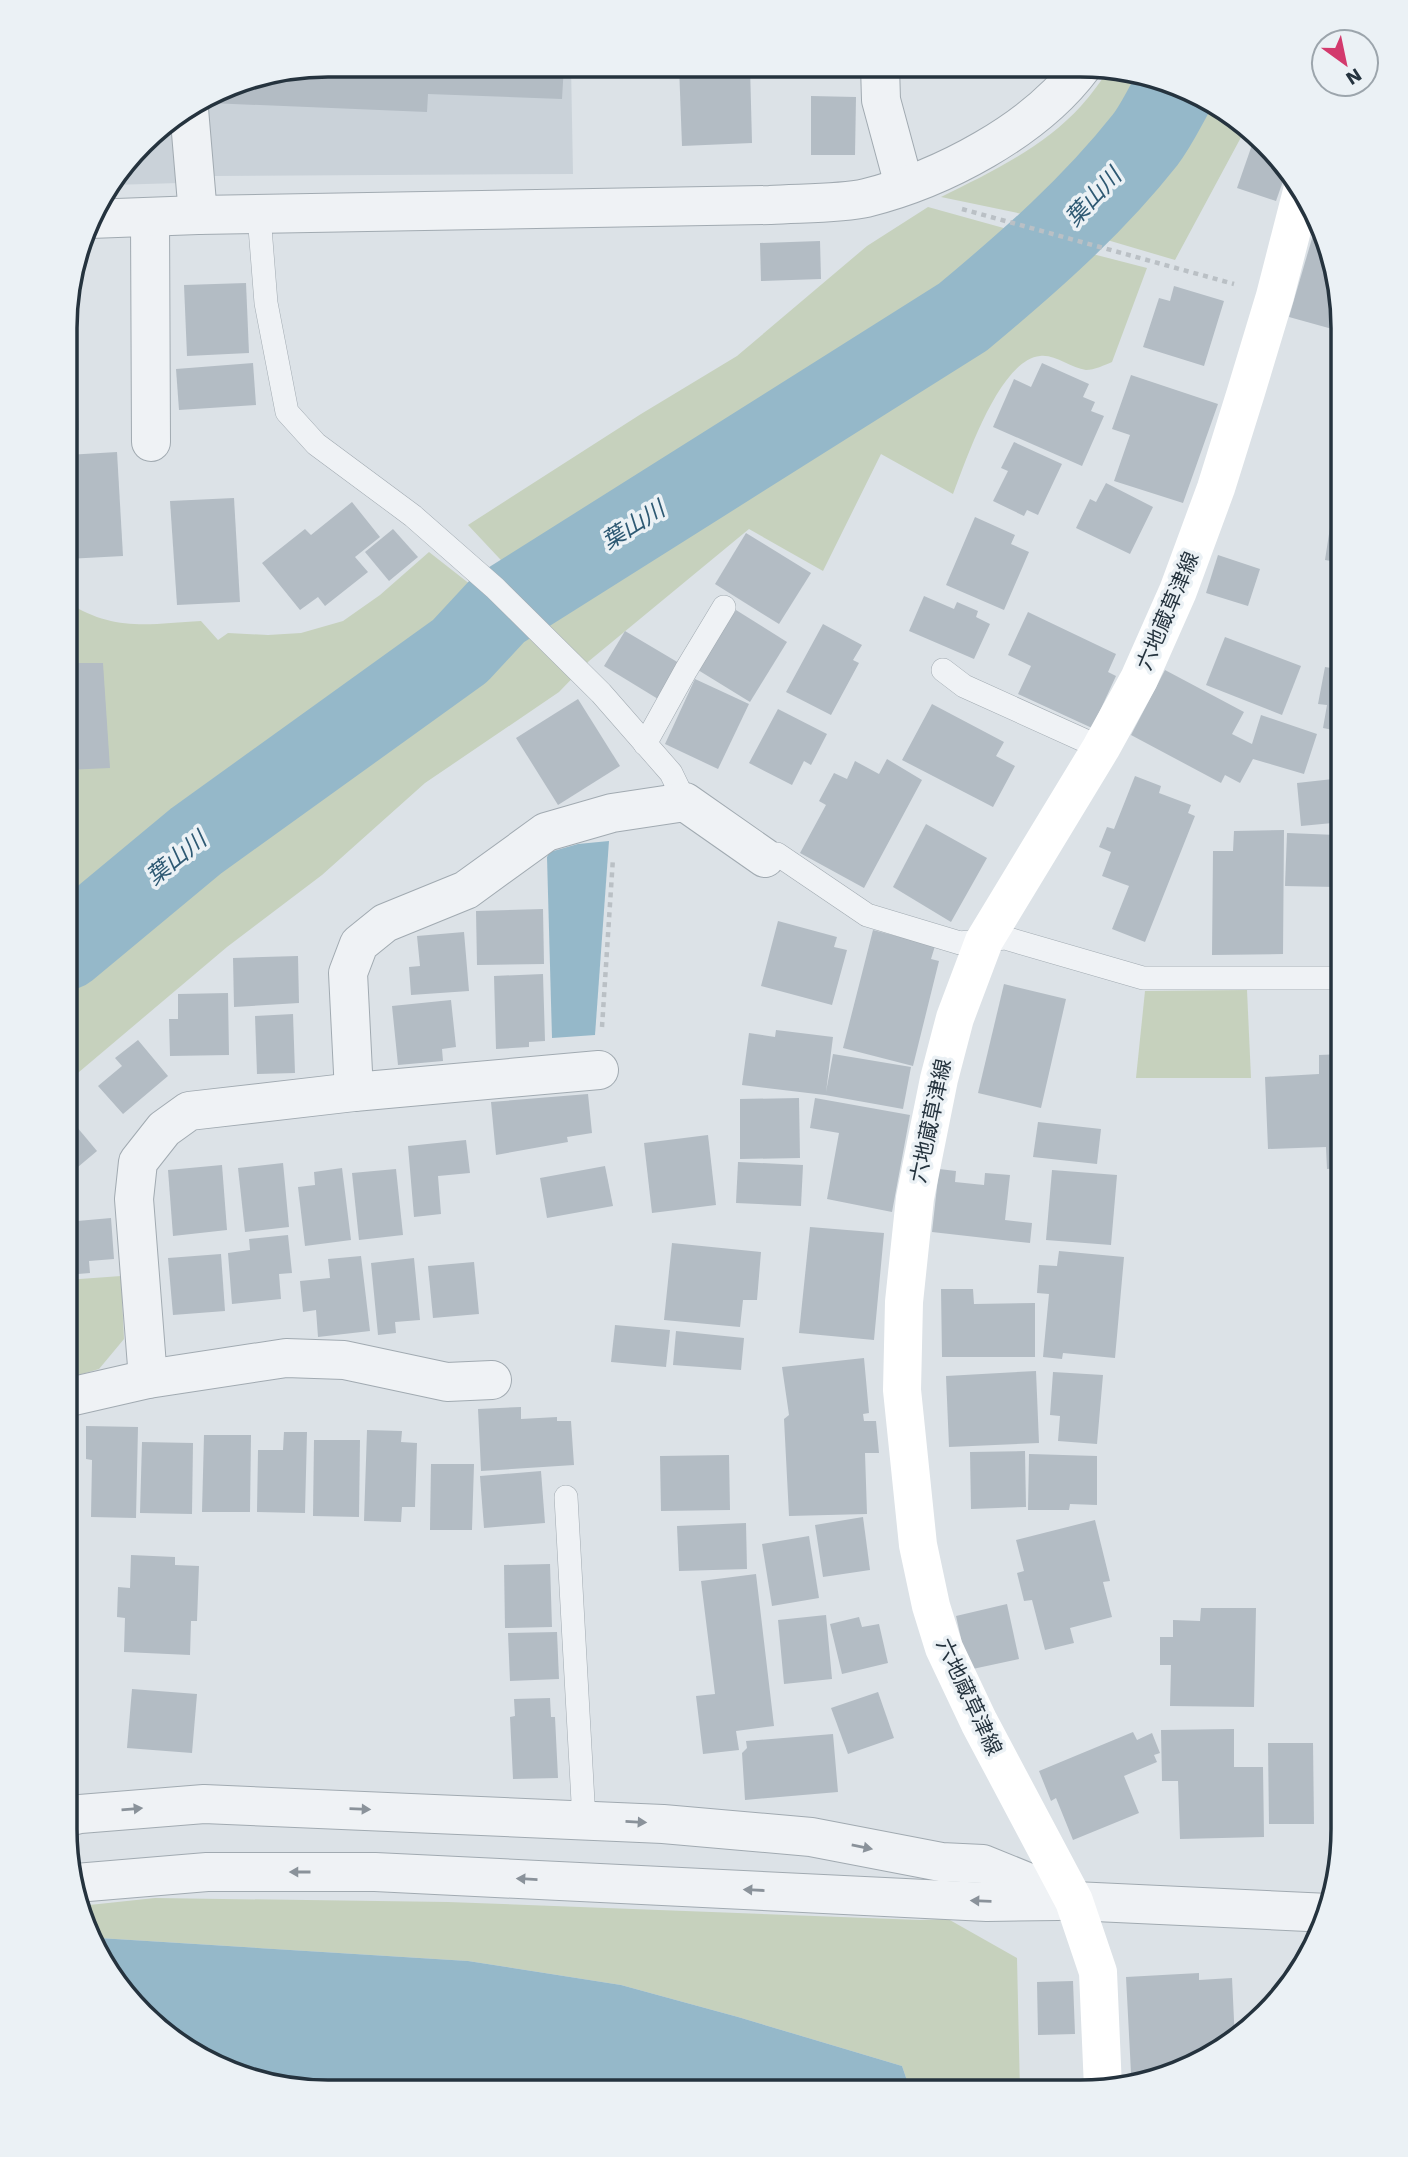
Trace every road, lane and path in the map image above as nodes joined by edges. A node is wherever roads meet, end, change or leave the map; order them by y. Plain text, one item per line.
1 (880, 77) edge
2 (1072, 77) edge
3 (189, 118) edge
4 (904, 185) junction
5 (1298, 205) edge
6 (198, 215) junction
7 (259, 215) junction
8 (150, 218) junction
9 (102, 219) edge
10 (1275, 296) junction
11 (151, 442) dead end
12 (724, 607) dead end
13 (943, 670) dead end
14 (645, 744) junction
15 (1101, 748) junction
16 (685, 802) junction
17 (616, 813) junction
18 (765, 858) joint
19 (984, 941) junction
20 (1331, 978) edge
21 (599, 1070) joint
22 (354, 1093) junction
23 (148, 1379) junction
24 (492, 1380) dead end
25 (77, 1395) edge
26 (566, 1497) dead end
27 (77, 1808) edge
28 (584, 1820) junction
29 (83, 1882) edge
30 (1074, 1901) junction
31 (1317, 1912) edge
32 (1103, 2079) edge

1 - 4 street
2 - 4 street
3 - 6 street
4 - 7 street
4 - 10 path
5 - 10 main road, 六地蔵草津線
6 - 7 street
6 - 8 street
7 - 14 lane
8 - 9 street
8 - 11 street
10 - 15 main road, 六地蔵草津線
12 - 14 lane
13 - 15 lane
14 - 16 lane
15 - 19 main road, 六地蔵草津線
16 - 17 street
16 - 18 street
17 - 21 path
17 - 22 street
18 - 19 lane
19 - 20 lane
19 - 30 main road, 六地蔵草津線
21 - 22 street
22 - 23 street
23 - 24 street
23 - 25 street
26 - 28 lane
27 -> 28 street
28 -> 30 street
30 -> 29 street
30 - 31 street
30 - 32 main road, 六地蔵草津線

